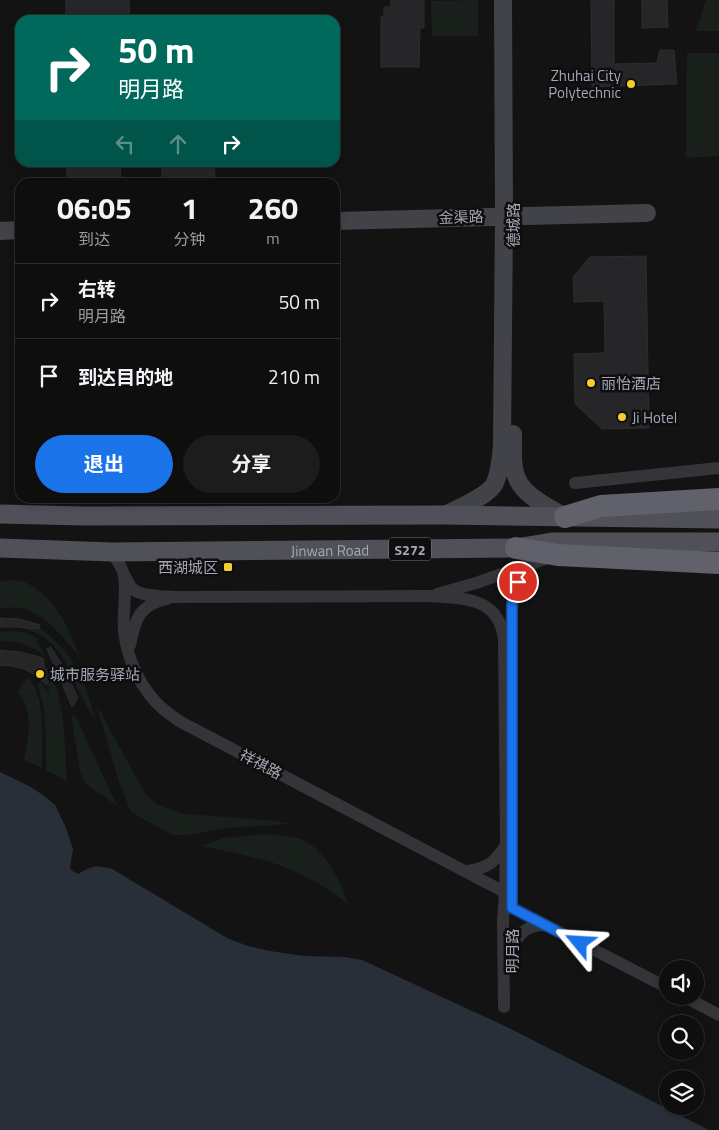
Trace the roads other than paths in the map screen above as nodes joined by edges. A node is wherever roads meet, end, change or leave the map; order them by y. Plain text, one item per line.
1 (503, 0) edge
2 (513, 0) edge
3 (647, 213) dead end
4 (508, 216) junction
5 (340, 221) edge
6 (0, 230) edge
7 (15, 230) edge
8 (507, 448) junction
9 (719, 468) edge
10 (575, 483) dead end
11 (719, 499) edge
12 (0, 514) edge
13 (445, 515) junction
14 (565, 517) junction
15 (719, 519) edge
16 (719, 542) edge
17 (0, 548) edge
18 (516, 548) junction
19 (112, 552) junction
20 (558, 555) junction
21 (719, 562) edge
22 (534, 563) junction
23 (123, 573) junction
24 (430, 596) junction
25 (174, 597) junction
26 (128, 652) junction
27 (506, 845) junction
28 (468, 871) junction
29 (508, 900) junction
30 (545, 925) junction
31 (512, 945) junction
32 (659, 983) edge
33 (700, 1005) edge
34 (719, 1015) edge

1 - 4 street, 德城路
2 - 4 street, 德城路
3 - 4 street, 金渠路
4 - 5 street, 金渠路
4 - 8 street, 德城路
6 - 7 street
8 - 13 street
8 - 14 street
9 - 10 street
11 - 14 highway
12 - 13 main road
13 - 14 main road
14 - 15 main road
16 - 18 main road, Jinwan Road / S272
17 - 19 main road, Jinwan Road / S272
18 - 19 main road, Jinwan Road / S272
18 - 20 highway
19 - 23 street, 祥祺路
20 - 21 highway
20 - 22 street
22 - 24 street
22 - 29 street, 明月路
23 - 25 street
23 - 26 street, 祥祺路
24 - 25 street
24 - 27 street, 明月路
25 - 26 street
26 - 28 street, 祥祺路
27 - 28 street
27 - 29 street, 明月路
28 - 29 street, 祥祺路
29 - 30 street, 祥祺路
29 - 31 street, 明月路
29 - 31 street, 明月路
30 - 31 street
30 - 32 street, 祥祺路
33 - 34 street

